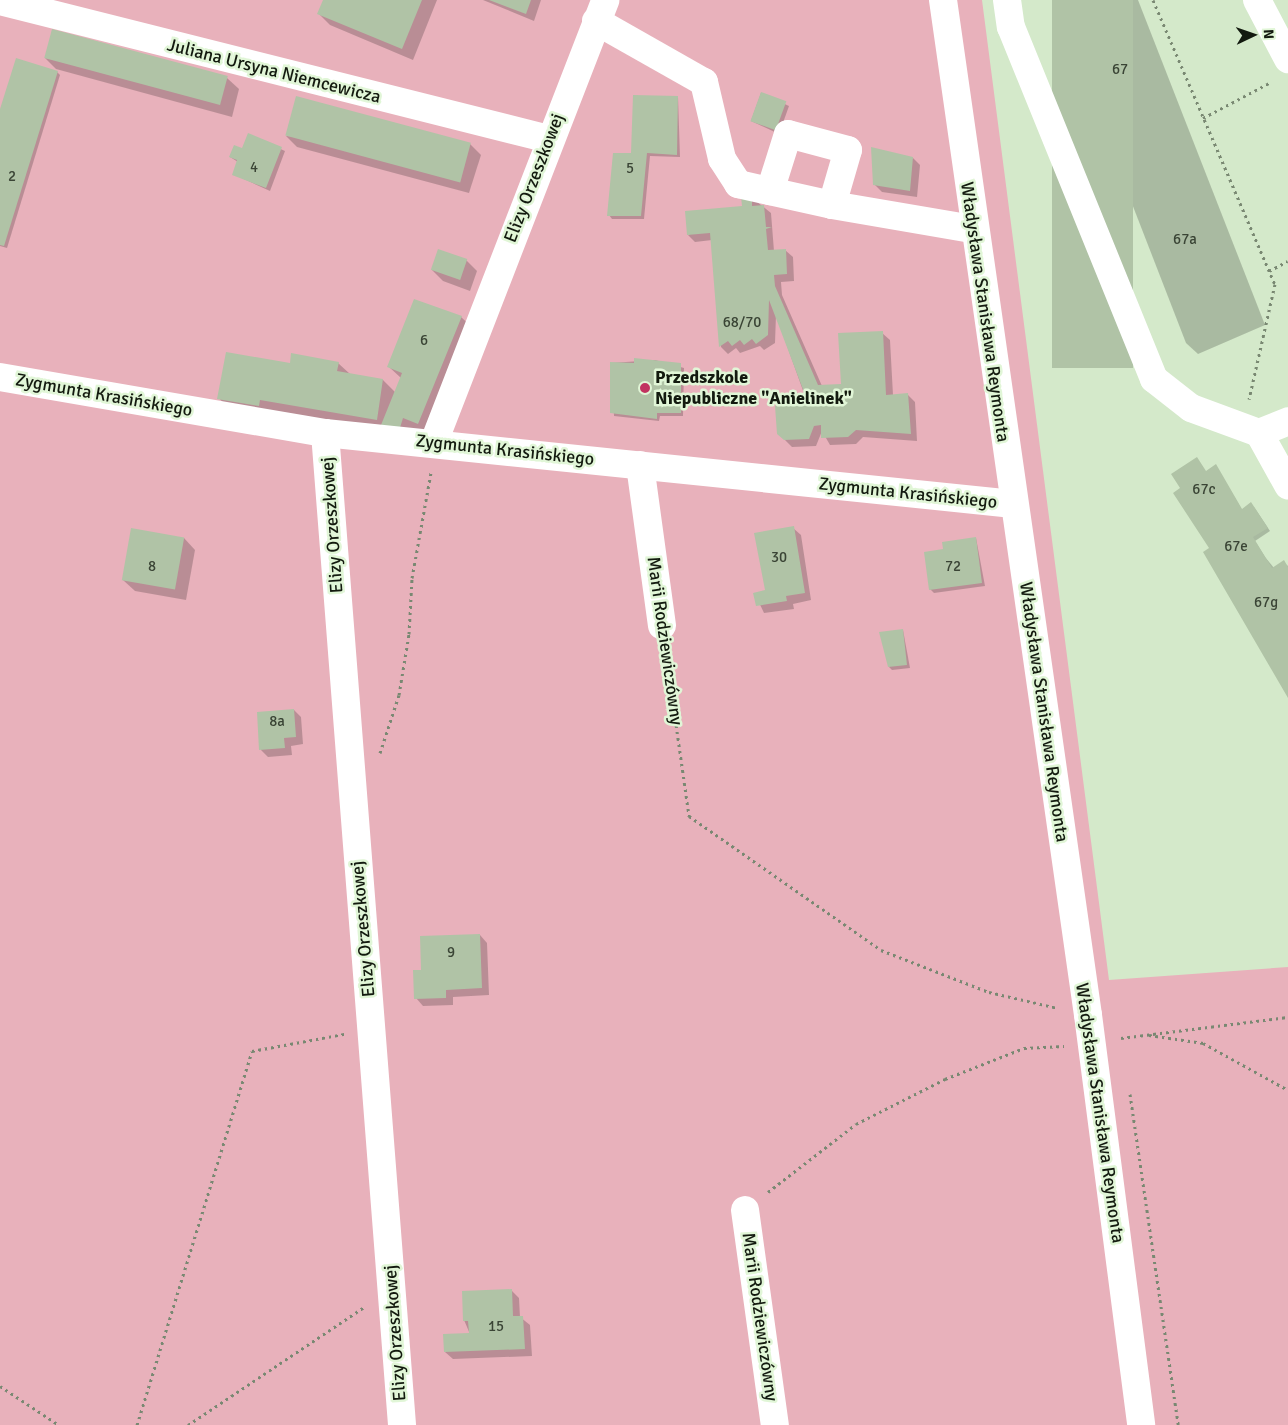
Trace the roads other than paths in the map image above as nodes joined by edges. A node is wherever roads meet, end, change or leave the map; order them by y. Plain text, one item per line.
1 (943, 0) edge
2 (1007, 0) edge
3 (1257, 0) edge
4 (0, 2) edge
5 (600, 11) edge
6 (1284, 68) edge
7 (549, 139) junction
8 (770, 191) junction
9 (832, 205) junction
10 (973, 229) junction
11 (0, 377) edge
12 (1288, 421) edge
13 (1251, 430) junction
14 (325, 433) junction
15 (434, 442) junction
16 (640, 465) junction
17 (1288, 486) edge
18 (1013, 504) junction
19 (662, 626) road end
20 (745, 1210) road end
21 (402, 1425) edge
22 (775, 1425) edge
23 (1141, 1425) edge

1 - 10 street, Władysława Stanisława Reymonta
2 - 13 street
3 - 6 street
4 - 7 street, Juliana Ursyna Niemcewicza
5 - 7 street, Elizy Orzeszkowej
5 - 8 street
7 - 15 street, Elizy Orzeszkowej
8 - 9 street
8 - 9 street
9 - 10 street
10 - 18 street, Władysława Stanisława Reymonta
11 - 14 street, Zygmunta Krasińskiego
12 - 13 street
13 - 17 street
14 - 15 street, Zygmunta Krasińskiego
14 - 21 street, Elizy Orzeszkowej
15 - 16 street, Zygmunta Krasińskiego
16 - 18 street, Zygmunta Krasińskiego
16 - 19 street, Marii Rodziewiczówny
18 - 23 street, Władysława Stanisława Reymonta
20 - 22 street, Marii Rodziewiczówny

